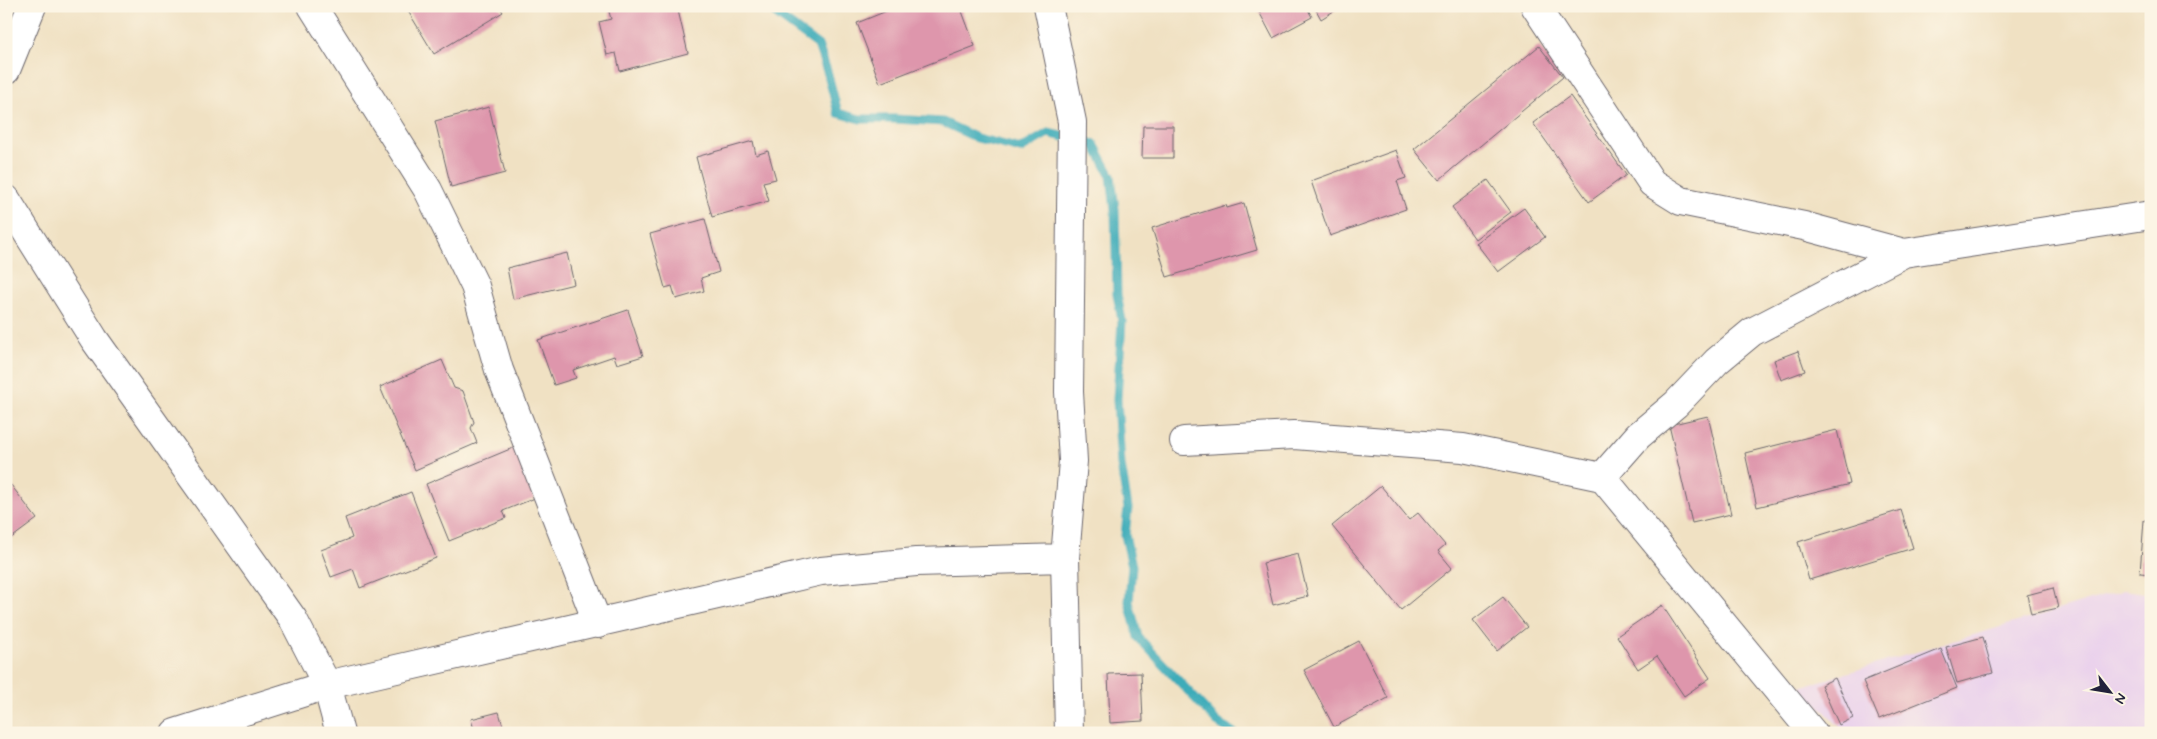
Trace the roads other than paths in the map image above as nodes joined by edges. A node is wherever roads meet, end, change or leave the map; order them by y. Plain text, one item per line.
1 (32, 6) edge
2 (312, 6) edge
3 (1048, 6) edge
4 (1535, 6) edge
5 (6, 70) edge
6 (6, 199) edge
7 (2151, 215) edge
8 (1904, 253) junction
9 (1184, 441) dead end
10 (1602, 477) junction
11 (1065, 558) junction
12 (598, 624) junction
13 (327, 685) junction
14 (175, 733) edge
15 (340, 733) edge
16 (1070, 733) edge
17 (1813, 733) edge

1 - 5 street
2 - 12 street
3 - 11 street
4 - 8 street
6 - 13 street
7 - 8 street
8 - 10 street
9 - 10 street
10 - 17 street
11 - 12 street
11 - 16 street
12 - 13 street
13 - 14 street
13 - 15 street

